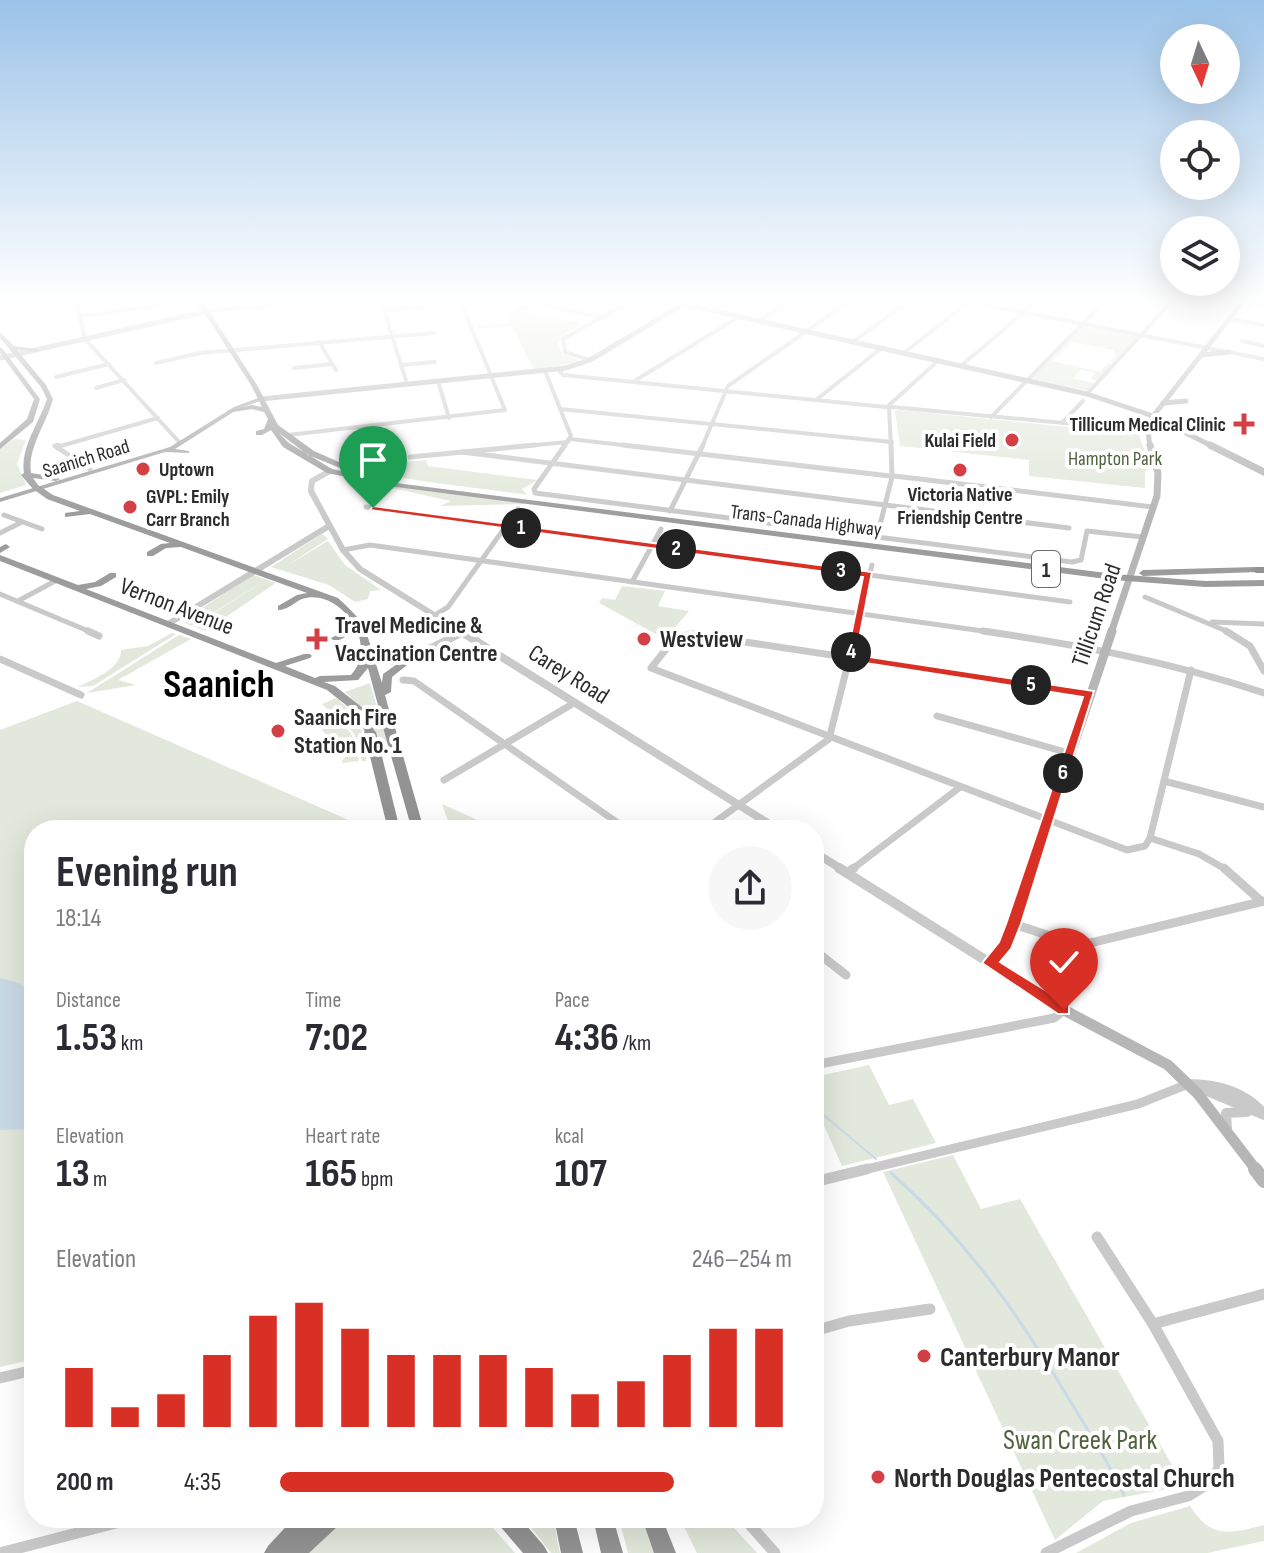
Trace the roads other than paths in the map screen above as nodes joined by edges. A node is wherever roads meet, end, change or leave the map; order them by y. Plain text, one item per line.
1 (19, 372) edge
2 (33, 372) edge
3 (74, 372) edge
4 (117, 372) edge
5 (245, 372) edge
6 (403, 372) edge
7 (492, 372) edge
8 (530, 372) edge
9 (546, 372) edge
10 (567, 372) edge
11 (648, 372) edge
12 (746, 372) edge
13 (851, 372) edge
14 (925, 372) edge
15 (993, 372) edge
16 (1033, 372) edge
17 (1107, 372) edge
18 (1187, 372) edge
19 (494, 376) junction
20 (56, 377) dead end
21 (124, 380) junction
22 (1025, 380) junction
23 (438, 381) junction
24 (634, 381) junction
25 (407, 384) junction
26 (96, 388) dead end
27 (727, 390) junction
28 (1172, 391) junction
29 (1087, 394) junction
30 (261, 399) junction
31 (817, 399) junction
32 (1083, 401) dead end
33 (1163, 403) junction
34 (888, 406) junction
35 (560, 409) junction
36 (267, 410) junction
37 (229, 412) junction
38 (991, 417) junction
39 (158, 418) junction
40 (449, 418) junction
41 (1151, 418) junction
42 (273, 423) junction
43 (1062, 423) junction
44 (714, 424) junction
45 (1130, 429) dead end
46 (1173, 431) junction
47 (259, 433) dead end
48 (1147, 433) junction
49 (288, 435) junction
50 (11, 438) junction
51 (31, 439) junction
52 (569, 440) junction
53 (892, 442) junction
54 (180, 443) junction
55 (0, 447) edge
56 (158, 452) junction
57 (187, 452) dead end
58 (462, 452) junction
59 (700, 453) junction
60 (410, 457) dead end
61 (551, 465) junction
62 (90, 469) junction
63 (330, 471) junction
64 (1264, 472) edge
65 (24, 475) junction
66 (892, 475) junction
67 (56, 481) junction
68 (685, 482) junction
69 (34, 487) junction
70 (0, 498) edge
71 (61, 501) junction
72 (885, 505) junction
73 (366, 507) dead end
74 (1153, 507) junction
75 (518, 509) dead end
76 (670, 511) junction
77 (92, 512) junction
78 (4, 515) dead end
79 (68, 515) dead end
80 (22, 522) junction
81 (506, 526) junction
82 (330, 528) junction
83 (1069, 528) dead end
84 (42, 529) dead end
85 (661, 529) dead end
86 (0, 533) edge
87 (877, 537) junction
88 (1142, 537) junction
89 (185, 544) junction
90 (651, 546) junction
91 (341, 547) junction
92 (150, 554) dead end
93 (0, 558) edge
94 (481, 561) junction
95 (872, 565) dead end
96 (256, 569) junction
97 (1260, 570) edge
98 (868, 574) junction
99 (113, 575) dead end
100 (1131, 575) junction
101 (57, 580) junction
102 (632, 582) junction
103 (1264, 583) edge
104 (76, 588) junction
105 (0, 594) edge
106 (324, 594) junction
107 (1145, 597) dead end
108 (18, 601) junction
109 (1070, 602) dead end
110 (281, 608) dead end
111 (860, 614) junction
112 (435, 615) junction
113 (1210, 622) junction
114 (359, 624) junction
115 (1264, 624) edge
116 (172, 625) junction
117 (461, 633) junction
118 (99, 636) dead end
119 (336, 638) dead end
120 (1106, 650) junction
121 (368, 651) junction
122 (307, 656) dead end
123 (411, 658) junction
124 (850, 658) junction
125 (0, 659) edge
126 (275, 665) junction
127 (1191, 670) junction
128 (1264, 671) edge
129 (307, 678) junction
130 (403, 680) dead end
131 (1264, 693) edge
132 (1090, 694) junction
133 (81, 695) dead end
134 (574, 703) junction
135 (937, 716) dead end
136 (388, 724) junction
137 (370, 732) joint
138 (829, 739) junction
139 (506, 744) junction
140 (1069, 753) junction
141 (444, 780) dead end
142 (1164, 781) junction
143 (959, 788) junction
144 (738, 804) junction
145 (1264, 807) edge
146 (392, 820) edge
147 (415, 820) edge
148 (614, 820) edge
149 (717, 820) edge
150 (763, 820) edge
151 (1046, 822) junction
152 (1150, 838) junction
153 (824, 858) edge
154 (847, 873) junction
155 (1263, 901) edge
156 (1014, 924) junction
157 (824, 958) edge
158 (990, 963) junction
159 (846, 975) dead end
160 (1064, 1010) junction
161 (824, 1063) edge
162 (1188, 1084) junction
163 (1264, 1115) edge
164 (1233, 1140) junction
165 (824, 1180) edge
166 (1264, 1181) edge
167 (1097, 1237) dead end
168 (1264, 1294) edge
169 (930, 1309) dead end
170 (1153, 1324) junction
171 (824, 1328) edge
172 (24, 1372) edge
173 (0, 1378) edge
174 (96, 1528) edge
175 (299, 1528) edge
176 (321, 1528) edge
177 (515, 1528) edge
178 (566, 1528) edge
179 (606, 1528) edge
180 (656, 1528) edge
181 (753, 1528) edge
182 (0, 1553) edge
183 (275, 1553) edge
184 (293, 1553) edge
185 (537, 1553) edge
186 (572, 1553) edge
187 (612, 1553) edge
188 (665, 1553) edge
189 (775, 1553) edge
190 (1046, 1553) edge

1 - 50 highway
2 - 51 highway
3 - 20 street
4 - 21 street
5 - 30 highway, 1
6 - 25 street
7 - 19 street
8 - 19 main road
9 - 35 street
10 - 24 street
11 - 24 street
12 - 27 street
13 - 31 street
14 - 34 street
15 - 22 main road
16 - 22 street
17 - 29 street
18 - 28 main road, Tillicum Road
19 - 23 main road
19 - 40 street
21 - 26 street
21 - 39 street
22 - 29 main road
22 - 38 street
22 - 41 main road
23 - 25 main road
23 - 40 street
24 - 27 street
25 - 30 main road
27 - 31 street
27 - 44 street
28 - 33 main road, Tillicum Road
28 - 33 main road
29 - 41 main road
30 - 36 highway, 1
30 - 37 main road, Saanich Road
31 - 34 street
32 - 43 street
33 - 41 main road, Tillicum Road
34 - 38 street
34 - 53 street
35 - 44 street
35 - 52 street
36 - 37 highway
36 - 42 highway, 1
37 - 54 main road, Saanich Road
38 - 43 street
39 - 54 street
39 - 62 street
40 - 49 street
41 - 46 main road
41 - 48 main road, Tillicum Road
41 - 64 main road
42 - 47 highway
42 - 49 highway, 1
42 - 63 highway, 1
43 - 45 street
44 - 53 street
44 - 59 street
46 - 48 main road
46 - 64 main road
48 - 74 main road, Tillicum Road
49 - 100 highway, Trans-Canada Highway / 1
50 - 51 highway
50 - 55 highway
51 - 65 highway
52 - 58 street
52 - 59 street
52 - 61 street
53 - 66 street
54 - 56 main road, Saanich Road
54 - 62 main road, Saanich Road
56 - 57 main road
56 - 67 main road, Saanich Road
58 - 60 street
58 - 61 street
59 - 66 street
59 - 68 street
61 - 68 street
61 - 76 street
62 - 67 main road, Saanich Road
63 - 82 street, Carey Road
63 - 100 highway, Trans-Canada Highway / 1
65 - 67 highway
65 - 69 highway
66 - 72 street
66 - 74 street
67 - 69 main road, Saanich Road
67 - 71 highway
68 - 72 street
68 - 76 street
69 - 70 main road, Saanich Road
69 - 71 highway
71 - 77 highway
72 - 83 street
72 - 87 street
73 - 81 street
74 - 88 main road, Tillicum Road
75 - 81 street
76 - 87 street
77 - 79 highway
77 - 89 highway
78 - 80 street
80 - 84 street
80 - 86 street
81 - 90 street
81 - 94 street
82 - 91 street, Carey Road
82 - 96 street
85 - 90 street
87 - 88 street
88 - 100 main road, Tillicum Road
89 - 92 highway
89 - 96 highway
90 - 98 street
90 - 102 street
91 - 94 street
91 - 112 street, Carey Road
93 - 101 highway, Vernon Avenue
94 - 102 street
94 - 112 street
95 - 98 street
96 - 106 highway
96 - 116 street
97 - 100 highway, Trans-Canada Highway / 1
98 - 109 street
98 - 111 street
99 - 104 highway
100 - 103 highway, Trans-Canada Highway / 1
100 - 120 main road, Tillicum Road
101 - 104 highway, Vernon Avenue
101 - 108 street
102 - 111 street
104 - 116 highway, Vernon Avenue
105 - 108 street
106 - 110 highway
106 - 114 highway
107 - 113 street
108 - 118 street
111 - 120 street
111 - 124 street
112 - 117 street, Carey Road
113 - 115 street
113 - 128 street
114 - 119 highway
114 - 121 highway
116 - 126 highway, Vernon Avenue
117 - 123 street
117 - 134 street, Carey Road
120 - 127 street
120 - 132 main road, Tillicum Road
121 - 123 highway
121 - 129 highway
121 - 136 highway
122 - 126 highway
123 - 136 highway
124 - 132 street
124 - 138 street
124 - 138 street
125 - 133 street
126 - 129 highway, Vernon Avenue
127 - 131 street
127 - 142 street
129 - 137 highway, Vernon Avenue
130 - 139 street
132 - 140 main road, Tillicum Road
134 - 139 street
134 - 144 street, Carey Road
135 - 140 street
136 - 147 highway
137 - 146 highway
138 - 143 street
138 - 144 street
139 - 141 street
139 - 148 street
140 - 151 main road, Tillicum Road
142 - 145 street
142 - 152 street
143 - 151 street
143 - 154 street
144 - 149 street
144 - 150 street, Carey Road
151 - 152 street
151 - 156 main road, Tillicum Road
152 - 155 street
153 - 154 street
154 - 158 street
155 - 156 street
156 - 158 main road, Tillicum Road
157 - 159 street
158 - 160 main road
160 - 161 street
160 - 162 main road
162 - 163 street
162 - 164 main road
162 - 165 street
163 - 164 street
164 - 166 main road
167 - 170 street
168 - 170 street
169 - 171 street
170 - 190 street
172 - 173 street
174 - 182 street
175 - 183 highway
176 - 184 highway
177 - 185 highway
178 - 186 highway
179 - 187 highway
180 - 188 highway
181 - 189 street

